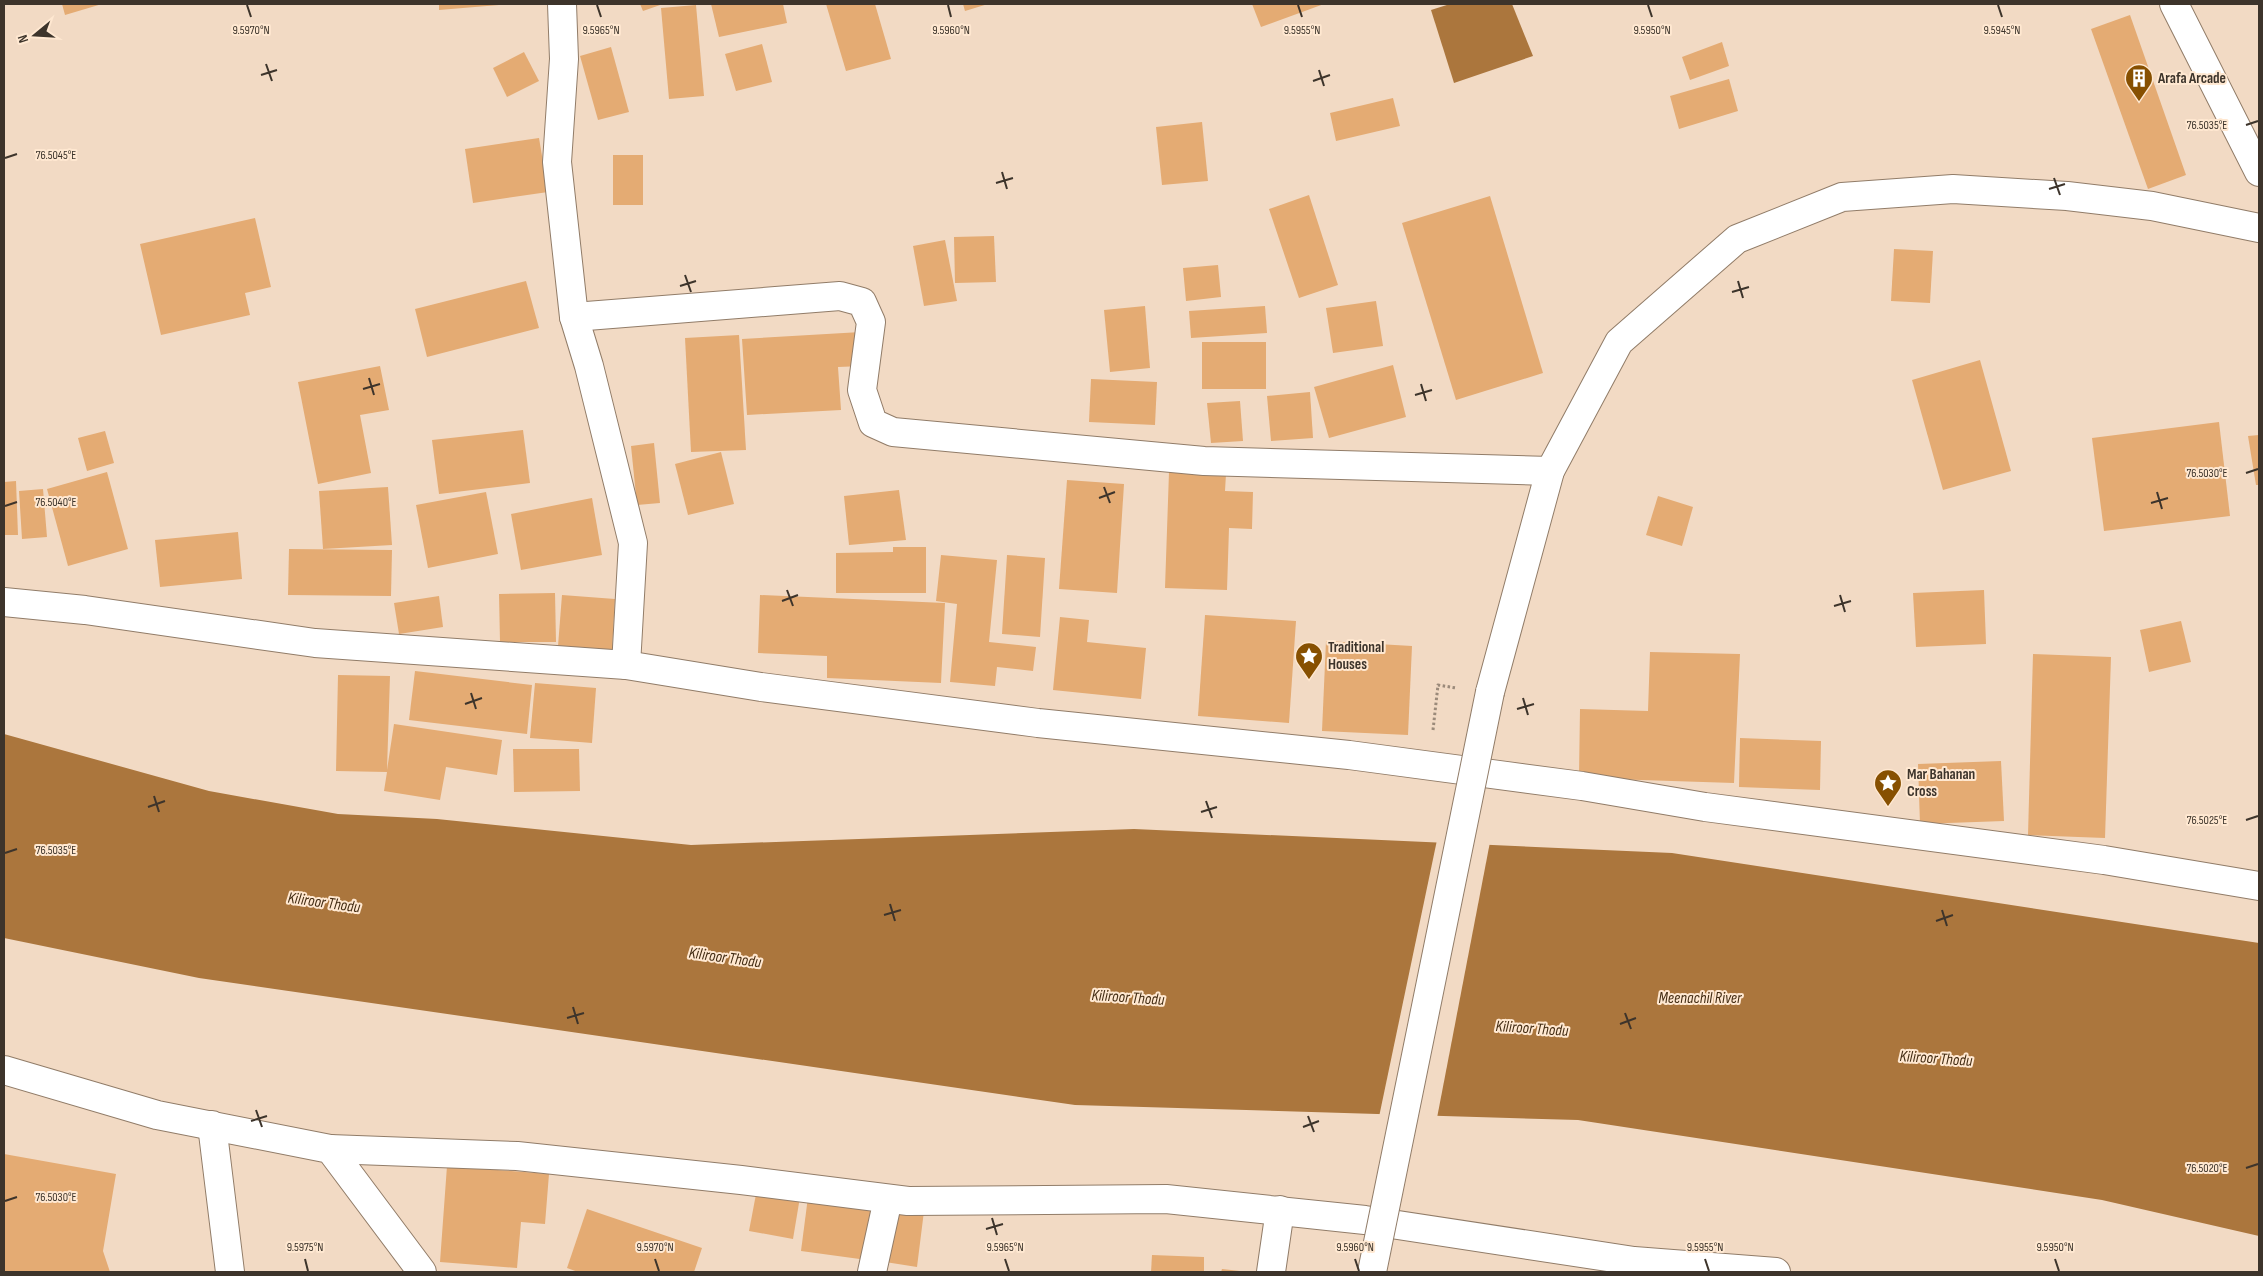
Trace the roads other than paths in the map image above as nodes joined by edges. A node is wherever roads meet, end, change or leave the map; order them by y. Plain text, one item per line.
1 (562, 4) edge
2 (2174, 4) edge
3 (2259, 172) edge
4 (2259, 228) edge
5 (574, 317) junction
6 (1550, 471) junction
7 (4, 602) edge
8 (626, 665) junction
9 (2259, 886) edge
10 (4, 1070) edge
11 (212, 1125) junction
12 (330, 1149) junction
13 (888, 1199) junction
14 (1280, 1210) junction
15 (230, 1272) edge
16 (422, 1272) edge
17 (872, 1272) edge
18 (1272, 1272) edge
19 (1372, 1272) edge
20 (1776, 1272) edge

1 - 5 main road
2 - 3 main road
4 - 6 main road
5 - 6 main road
5 - 8 main road
6 - 19 main road, bridge
7 - 8 main road
8 - 9 main road
10 - 11 main road
11 - 12 main road
11 - 15 main road
12 - 13 main road
12 - 16 main road
13 - 14 main road
13 - 17 main road
14 - 18 main road
14 - 20 main road

